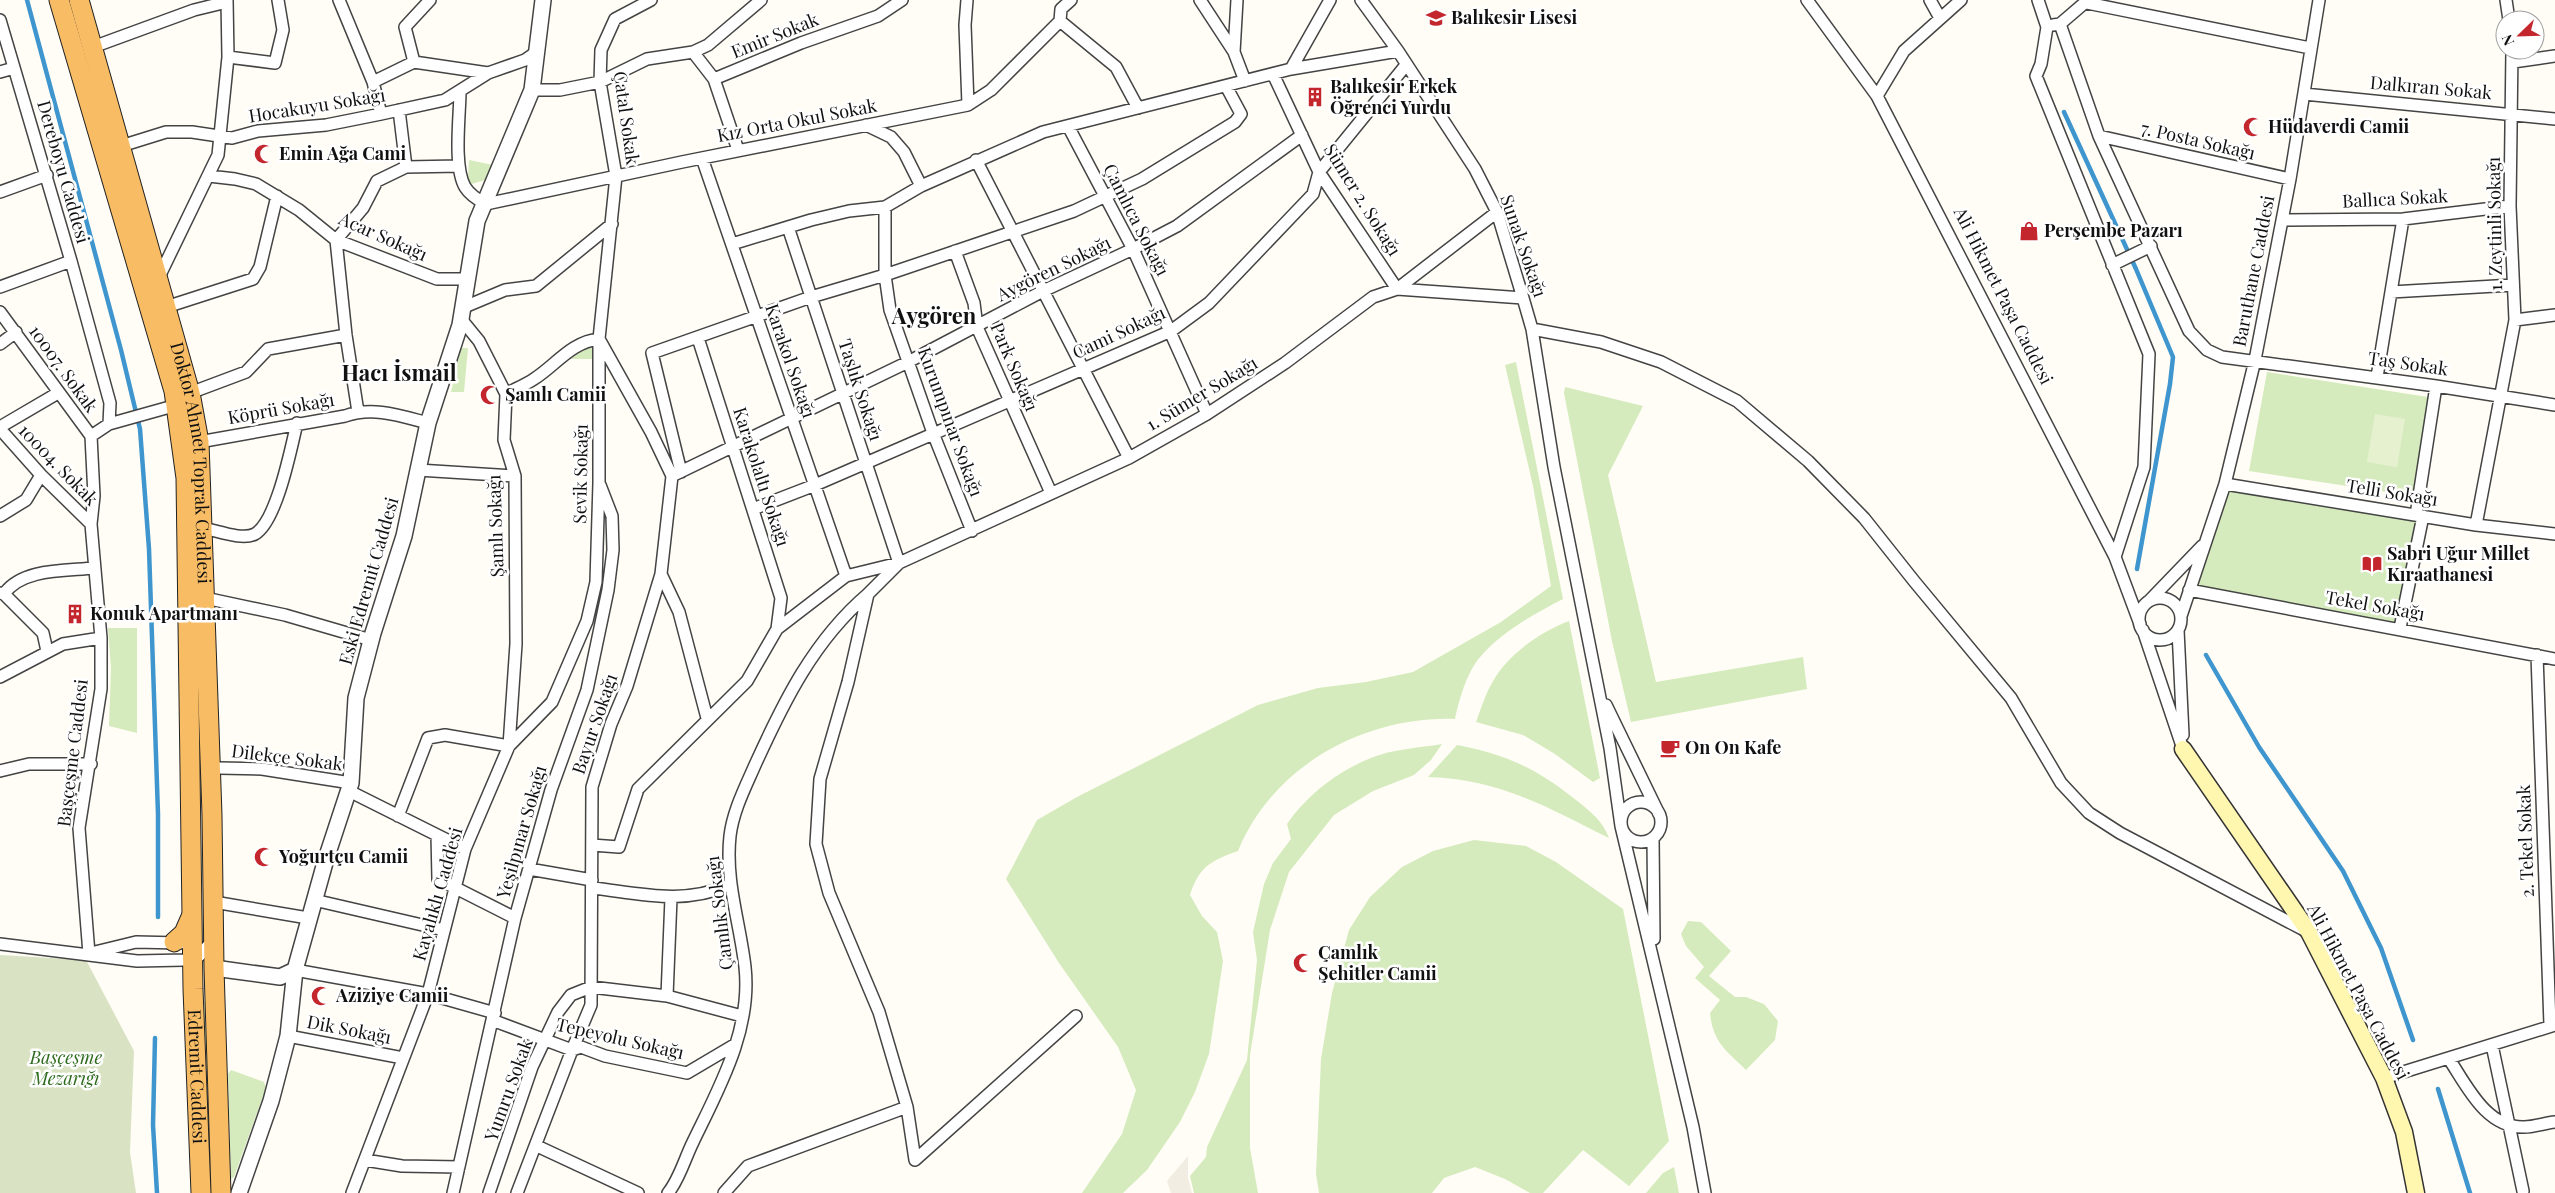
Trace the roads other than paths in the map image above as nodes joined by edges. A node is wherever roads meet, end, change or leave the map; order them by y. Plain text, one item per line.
1 (59, 0) edge
2 (79, 0) edge
3 (278, 0) edge
4 (339, 0) edge
5 (430, 0) edge
6 (544, 0) edge
7 (651, 0) edge
8 (761, 0) edge
9 (901, 0) edge
10 (967, 0) edge
11 (1071, 0) edge
12 (1200, 0) edge
13 (1238, 0) edge
14 (1330, 0) edge
15 (1361, 0) edge
16 (1807, 0) edge
17 (1930, 0) edge
18 (1961, 0) edge
19 (2038, 0) edge
20 (2318, 0) edge
21 (227, 1) edge
22 (2088, 2) edge
23 (1059, 4) edge
24 (1940, 18) junction
25 (0, 20) edge
26 (1060, 21) junction
27 (2060, 24) junction
28 (2047, 26) junction
29 (93, 47) junction
30 (2310, 48) junction
31 (538, 51) junction
32 (1398, 51) junction
33 (693, 52) junction
34 (1234, 52) junction
35 (2555, 56) edge
36 (228, 57) junction
37 (414, 62) junction
38 (2513, 62) joint
39 (1406, 65) junction
40 (14, 68) junction
41 (1291, 69) junction
42 (0, 72) edge
43 (488, 73) junction
44 (1273, 74) junction
45 (714, 79) junction
46 (1245, 81) junction
47 (373, 82) junction
48 (600, 82) junction
49 (1226, 86) junction
50 (532, 90) junction
51 (460, 91) junction
52 (2304, 94) junction
53 (1878, 96) junction
54 (968, 105) junction
55 (1138, 108) junction
56 (399, 110) junction
57 (2512, 113) junction
58 (381, 114) junction
59 (2555, 118) edge
60 (866, 125) junction
61 (1068, 126) junction
62 (1302, 135) junction
63 (222, 136) junction
64 (2099, 136) junction
65 (122, 146) junction
66 (738, 150) junction
67 (702, 158) junction
68 (976, 160) junction
69 (459, 166) junction
70 (406, 167) junction
71 (1319, 172) junction
72 (47, 175) junction
73 (209, 176) junction
74 (616, 176) junction
75 (2290, 179) junction
76 (921, 186) junction
77 (0, 192) edge
78 (277, 196) junction
79 (1106, 197) junction
80 (486, 204) junction
81 (2510, 206) junction
82 (884, 207) junction
83 (1497, 212) junction
84 (2403, 219) junction
85 (2282, 220) junction
86 (612, 224) junction
87 (788, 227) junction
88 (1013, 230) junction
89 (336, 240) junction
90 (732, 244) junction
91 (2151, 246) junction
92 (1133, 249) junction
93 (955, 251) junction
94 (71, 262) junction
95 (2112, 264) junction
96 (885, 275) junction
97 (158, 277) junction
98 (468, 279) junction
99 (2513, 285) junction
100 (0, 287) edge
101 (1397, 289) junction
102 (1043, 291) junction
103 (2391, 292) junction
104 (811, 297) junction
105 (1524, 298) junction
106 (166, 307) junction
107 (0, 312) edge
108 (462, 313) junction
109 (2555, 314) edge
110 (757, 316) junction
111 (2515, 320) junction
112 (977, 327) junction
113 (1532, 329) junction
114 (1171, 331) junction
115 (16, 332) junction
116 (346, 335) junction
117 (698, 338) junction
118 (599, 339) junction
119 (0, 344) edge
120 (2255, 360) junction
121 (908, 362) junction
122 (1083, 369) junction
123 (2377, 378) junction
124 (2436, 386) junction
125 (58, 393) junction
126 (843, 393) junction
127 (506, 394) junction
128 (2499, 395) junction
129 (177, 402) junction
130 (1009, 402) junction
131 (2555, 405) edge
132 (358, 412) junction
133 (1207, 414) junction
134 (791, 418) junction
135 (428, 423) junction
136 (108, 424) junction
137 (297, 424) junction
138 (0, 428) edge
139 (933, 433) junction
140 (91, 436) junction
141 (199, 442) junction
142 (732, 446) junction
143 (1129, 458) junction
144 (866, 463) junction
145 (418, 470) junction
146 (676, 474) junction
147 (41, 475) junction
148 (515, 476) junction
149 (599, 483) junction
150 (2224, 484) junction
151 (815, 485) junction
152 (1051, 493) junction
153 (753, 509) junction
154 (2419, 515) junction
155 (0, 516) edge
156 (91, 524) junction
157 (2476, 525) junction
158 (202, 528) junction
159 (972, 531) junction
160 (2555, 534) edge
161 (2204, 544) junction
162 (2115, 557) junction
163 (899, 563) junction
164 (94, 568) junction
165 (661, 574) junction
166 (846, 576) junction
167 (2189, 590) junction
168 (2, 593) edge
169 (868, 594) junction
170 (205, 598) junction
171 (2145, 605) junction
172 (2181, 616) junction
173 (2142, 627) junction
174 (2400, 628) junction
175 (777, 629) junction
176 (2178, 630) junction
177 (101, 638) junction
178 (371, 640) junction
179 (47, 651) junction
180 (2537, 655) junction
181 (2555, 658) edge
182 (0, 677) edge
183 (1599, 690) junction
184 (707, 718) junction
185 (509, 746) junction
186 (2184, 749) junction
187 (91, 764) junction
188 (219, 768) dead end
189 (0, 771) edge
190 (350, 787) junction
191 (1659, 814) junction
192 (398, 816) junction
193 (1621, 826) junction
194 (437, 835) junction
195 (1653, 838) junction
196 (592, 845) junction
197 (465, 849) junction
198 (529, 870) junction
199 (593, 884) junction
200 (730, 885) junction
201 (454, 887) junction
202 (671, 898) junction
203 (314, 900) junction
204 (214, 902) junction
205 (2550, 912) edge
206 (308, 918) junction
207 (515, 918) junction
208 (444, 930) junction
209 (2309, 932) junction
210 (0, 944) edge
211 (192, 950) junction
212 (88, 954) junction
213 (1654, 959) junction
214 (214, 968) junction
215 (295, 970) junction
216 (591, 987) junction
217 (428, 994) junction
218 (667, 996) junction
219 (742, 1016) junction
220 (1076, 1016) dead end
221 (494, 1017) junction
222 (2552, 1025) edge
223 (288, 1036) junction
224 (546, 1040) junction
225 (736, 1044) junction
226 (2492, 1045) junction
227 (572, 1050) junction
228 (403, 1058) junction
229 (2448, 1059) junction
230 (2384, 1078) junction
231 (907, 1107) junction
232 (2555, 1122) edge
233 (2510, 1124) junction
234 (537, 1146) junction
235 (365, 1160) junction
236 (459, 1167) junction
237 (2523, 1191) dead end
238 (201, 1193) edge
239 (221, 1193) edge
240 (239, 1193) edge
241 (352, 1193) edge
242 (453, 1193) edge
243 (489, 1193) edge
244 (517, 1193) edge
245 (638, 1193) edge
246 (668, 1193) edge
247 (724, 1193) edge
248 (1705, 1193) edge
249 (2416, 1193) edge

1 - 129 highway, Doktor Ahmet Toprak Caddesi
2 - 29 highway, Doktor Ahmet Toprak Caddesi
3 - 36 street
4 - 47 street
5 - 37 street
6 - 31 street, Eski Edremit Caddesi
7 - 48 street, Çatal Sokak
8 - 33 street
9 - 45 street, Emir Sokak
10 - 54 street
11 - 23 street
12 - 34 street
13 - 34 street
14 - 41 street
15 - 32 street, Sunak Sokağı
16 - 53 street, Ali Hikmet Paşa Caddesi
17 - 24 street
18 - 24 street
19 - 28 street
20 - 30 street, Baruthane Caddesi
21 - 29 street
21 - 36 street
22 - 27 street
22 - 30 street
23 - 26 street
24 - 53 street
25 - 40 street, Dereboyu Caddesi
26 - 54 street, Kız Orta Okul Sokak
26 - 55 street
27 - 28 street
27 - 64 street, Taş Sokak
28 - 95 street
29 - 65 highway, Doktor Ahmet Toprak Caddesi
30 - 52 street, Baruthane Caddesi
31 - 43 street, Hocakuyu Sokağı
31 - 50 street, Eski Edremit Caddesi
32 - 39 street, Sunak Sokağı
32 - 41 street
33 - 45 street
33 - 48 street
34 - 46 street
35 - 38 street
36 - 63 street
37 - 43 street
37 - 47 street
38 - 57 street, 1. Zeytinli Sokağı
39 - 71 street, Cami Sokağı
39 - 83 street, Sunak Sokağı
40 - 42 street
40 - 72 street, Dereboyu Caddesi
41 - 44 street
43 - 51 street, Hocakuyu Sokağı
44 - 46 street
44 - 62 street, Sümer 2. Sokağı
45 - 66 street
46 - 49 street
47 - 58 street
48 - 50 street
48 - 74 street, Çatal Sokak
49 - 55 street
49 - 79 street
50 - 80 street, Eski Edremit Caddesi
51 - 56 street, Hocakuyu Sokağı
51 - 69 street
52 - 57 street, Dalkıran Sokak
52 - 75 street, Baruthane Caddesi
53 - 162 street, Ali Hikmet Paşa Caddesi
54 - 60 street, Kız Orta Okul Sokak
55 - 61 street
56 - 58 street, Hocakuyu Sokağı
56 - 70 street
57 - 59 street, Dalkıran Sokak
57 - 81 street, 1. Zeytinli Sokağı
58 - 63 street, Hocakuyu Sokağı
60 - 66 street, Kız Orta Okul Sokak
60 - 76 street
61 - 68 street
61 - 79 street, Çamlıca Sokağı
62 - 71 street, Sümer 2. Sokağı
62 - 92 street, Aygören Sokağı
63 - 65 street, Hocakuyu Sokağı
63 - 73 street
64 - 75 street, 7. Posta Sokağı
64 - 91 street, Taş Sokak
65 - 97 highway, Doktor Ahmet Toprak Caddesi
66 - 67 street, Kız Orta Okul Sokak
67 - 74 street, Kız Orta Okul Sokak
67 - 90 street, Karakol Sokağı
68 - 76 street
68 - 88 street
69 - 70 street
69 - 80 street
70 - 89 street
71 - 101 street, Sümer 2. Sokağı
71 - 114 street, Cami Sokağı
72 - 77 street
72 - 94 street, Dereboyu Caddesi
73 - 78 street, Acar Sokağı
73 - 97 street
74 - 80 street, Kız Orta Okul Sokak
74 - 86 street, Sevik Sokağı
75 - 85 street, Baruthane Caddesi
76 - 82 street
78 - 89 street, Acar Sokağı
78 - 106 street
79 - 88 street
79 - 92 street, Çamlıca Sokağı
80 - 98 street, Eski Edremit Caddesi
81 - 84 street, Ballıca Sokak
81 - 99 street, 1. Zeytinli Sokağı
82 - 87 street
82 - 96 street, Kurumpınar Sokağı
83 - 101 street
83 - 105 street, Sunak Sokağı
84 - 85 street, Ballıca Sokak
84 - 103 street
85 - 120 street, Baruthane Caddesi
86 - 108 street
86 - 118 street, Sevik Sokağı
87 - 90 street
87 - 104 street, Taşlık Sokağı
88 - 93 street
88 - 102 street
89 - 98 street, Acar Sokağı
89 - 116 street
90 - 110 street, Karakol Sokağı
91 - 95 street
91 - 120 street, Taş Sokak
92 - 102 street, Aygören Sokağı
92 - 114 street, Çamlıca Sokağı
93 - 96 street
93 - 112 street, Park Sokağı
94 - 100 street, Dereboyu Caddesi
94 - 136 street
95 - 162 street
96 - 104 street
96 - 121 street, Kurumpınar Sokağı
97 - 106 highway, Doktor Ahmet Toprak Caddesi
98 - 108 street, Eski Edremit Caddesi
99 - 103 street
99 - 111 street, 1. Zeytinli Sokağı
101 - 105 street, 1. Sümer Sokağı
101 - 133 street, 1. Sümer Sokağı
102 - 112 street, Aygören Sokağı
102 - 122 street
103 - 123 street
104 - 110 street
104 - 126 street, Taşlık Sokağı
105 - 113 street, Sunak Sokağı
106 - 129 highway, Doktor Ahmet Toprak Caddesi
107 - 115 street, 10007. Sokak
108 - 127 street, Şamlı Sokağı
108 - 135 street, Eski Edremit Caddesi
109 - 111 street
110 - 117 street
110 - 134 street, Karakol Sokağı
111 - 128 street, 1. Zeytinli Sokağı
112 - 121 street, Aygören Sokağı
112 - 130 street, Park Sokağı
113 - 183 street, Sunak Sokağı
113 - 209 street
114 - 122 street, Cami Sokağı
114 - 133 street, Çamlıca Sokağı
115 - 119 street
115 - 125 street, 10007. Sokak
116 - 129 street, 10007. Sokak
116 - 132 street
117 - 142 street, Karakolaltı Sokağı
117 - 146 street
118 - 127 street
118 - 146 street
118 - 149 street, Sevik Sokağı
120 - 123 street, Taş Sokak
120 - 150 street, Baruthane Caddesi
121 - 126 street, Aygören Sokağı
121 - 139 street, Kurumpınar Sokağı
122 - 130 street, Cami Sokağı
122 - 143 street
123 - 124 street, Taş Sokak
124 - 128 street, Taş Sokak
124 - 154 street
125 - 138 street
125 - 140 street, 10007. Sokak
126 - 134 street, Aygören Sokağı
126 - 144 street, Taşlık Sokağı
127 - 148 street, Şamlı Sokağı
128 - 131 street, Taş Sokak
128 - 157 street, 1. Zeytinli Sokağı
129 - 136 street, 10007. Sokak
129 - 141 highway, Doktor Ahmet Toprak Caddesi
129 - 211 highway, Doktor Ahmet Toprak Caddesi
130 - 139 street, Cami Sokağı
130 - 152 street, Park Sokağı
132 - 135 street, Köprü Sokağı
132 - 137 street, Köprü Sokağı
133 - 143 street, 1. Sümer Sokağı
134 - 142 street, Aygören Sokağı
134 - 151 street, Karakol Sokağı
135 - 145 street, Eski Edremit Caddesi
136 - 140 street, 10007. Sokak
137 - 141 street, Köprü Sokağı
137 - 158 street
138 - 147 street, 10004. Sokak
139 - 144 street, Cami Sokağı
139 - 159 street, Kurumpınar Sokağı
140 - 156 street, Başçeşme Caddesi
141 - 158 highway, Doktor Ahmet Toprak Caddesi
142 - 146 street, Aygören Sokağı
142 - 153 street, Karakolaltı Sokağı
143 - 152 street, 1. Sümer Sokağı
144 - 151 street, Cami Sokağı
144 - 163 street, Taşlık Sokağı
145 - 148 street
145 - 178 street, Eski Edremit Caddesi
146 - 165 street, Bayur Sokağı
147 - 155 street
147 - 156 street, 10004. Sokak
148 - 185 street, Şamlı Sokağı
149 - 185 street, Sevik Sokağı
149 - 198 street, Yeşilpınar Sokağı
150 - 154 street, Telli Sokağı
150 - 161 street, Baruthane Caddesi
151 - 153 street, Cami Sokağı
151 - 166 street, Karakol Sokağı
152 - 159 street, 1. Sümer Sokağı
153 - 175 street, Karakolaltı Sokağı
154 - 157 street, Telli Sokağı
154 - 174 street
156 - 164 street, Başçeşme Caddesi
157 - 160 street, Telli Sokağı
158 - 170 highway, Doktor Ahmet Toprak Caddesi
159 - 163 street, 1. Sümer Sokağı
161 - 167 street, Baruthane Caddesi
161 - 171 street
162 - 173 street, Ali Hikmet Paşa Caddesi
163 - 166 street
163 - 169 street, Çamlık Sokağı
164 - 168 street
164 - 177 street, Başçeşme Caddesi
165 - 184 street
165 - 196 street, Bayur Sokağı
166 - 175 street
167 - 172 street, Baruthane Caddesi
167 - 174 street, Tekel Sokağı
168 - 179 street
169 - 200 street, Çamlık Sokağı
169 - 231 street
170 - 178 street
170 - 204 highway, Doktor Ahmet Toprak Caddesi
171 - 172 street
171 - 173 street
172 - 176 street
173 - 176 street
173 - 186 street, Ali Hikmet Paşa Caddesi
174 - 180 street, Tekel Sokağı
175 - 184 street
176 - 186 street
177 - 179 street
177 - 187 street, Başçeşme Caddesi
178 - 190 street, Eski Edremit Caddesi
179 - 182 street
180 - 181 street, Tekel Sokağı
180 - 205 street, 2. Tekel Sokak
183 - 191 street
183 - 193 street
184 - 196 street
185 - 192 street
185 - 197 street, Kayalıklı Caddesi
186 - 209 main road, Ali Hikmet Paşa Caddesi
187 - 189 street
187 - 212 street, Başçeşme Caddesi
188 - 190 street, Dilekçe Sokak
190 - 192 street, Dilekçe Sokak
190 - 203 street, Eski Edremit Caddesi
191 - 193 street
191 - 195 street
192 - 194 street, Dilekçe Sokak
193 - 195 street
193 - 213 street
194 - 197 street, Dilekçe Sokak
194 - 201 street
195 - 213 street
196 - 199 street, Bayur Sokağı
197 - 201 street, Kayalıklı Caddesi
198 - 199 street
198 - 207 street, Yeşilpınar Sokağı
199 - 202 street
199 - 216 street, Bayur Sokağı
200 - 202 street
200 - 219 street, Çamlık Sokağı
201 - 207 street
201 - 208 street, Kayalıklı Caddesi
202 - 218 street
203 - 206 street, Eski Edremit Caddesi
203 - 208 street
204 - 206 street
204 - 211 highway, Doktor Ahmet Toprak Caddesi
205 - 222 street, 2. Tekel Sokak
206 - 215 street, Eski Edremit Caddesi
207 - 221 street, Yeşilpınar Sokağı
208 - 217 street, Kayalıklı Caddesi
209 - 230 main road, Ali Hikmet Paşa Caddesi
210 - 212 street
211 - 212 street
211 - 212 street
211 - 214 highway, Doktor Ahmet Toprak Caddesi
211 - 238 highway, Edremit Caddesi
213 - 248 street
214 - 215 street
214 - 239 highway, Edremit Caddesi
215 - 217 street, Tepeyolu Sokağı
215 - 223 street, Eski Edremit Caddesi
216 - 218 street
216 - 224 street, Yumru Sokak
216 - 227 street, Bayur Sokağı
217 - 221 street, Tepeyolu Sokağı
217 - 228 street, Kayalıklı Caddesi
218 - 219 street
219 - 225 street, Çamlık Sokağı
220 - 231 street
221 - 224 street, Tepeyolu Sokağı
221 - 236 street, Yeşilpınar Sokağı
222 - 226 street
223 - 228 street, Dik Sokağı
223 - 240 street, Eski Edremit Caddesi
224 - 227 street, Tepeyolu Sokağı
224 - 243 street, Yumru Sokak
225 - 227 street, Tepeyolu Sokağı
225 - 246 street, Çamlık Sokağı
226 - 229 street
226 - 233 street
227 - 234 street, Bayur Sokağı
228 - 235 street, Kayalıklı Caddesi
229 - 230 street
229 - 233 street
230 - 249 main road, Ali Hikmet Paşa Caddesi
231 - 247 street
232 - 233 street
233 - 237 street
234 - 244 street, Bayur Sokağı
234 - 245 street
235 - 236 street
235 - 241 street, Kayalıklı Caddesi
236 - 242 street, Yeşilpınar Sokağı

